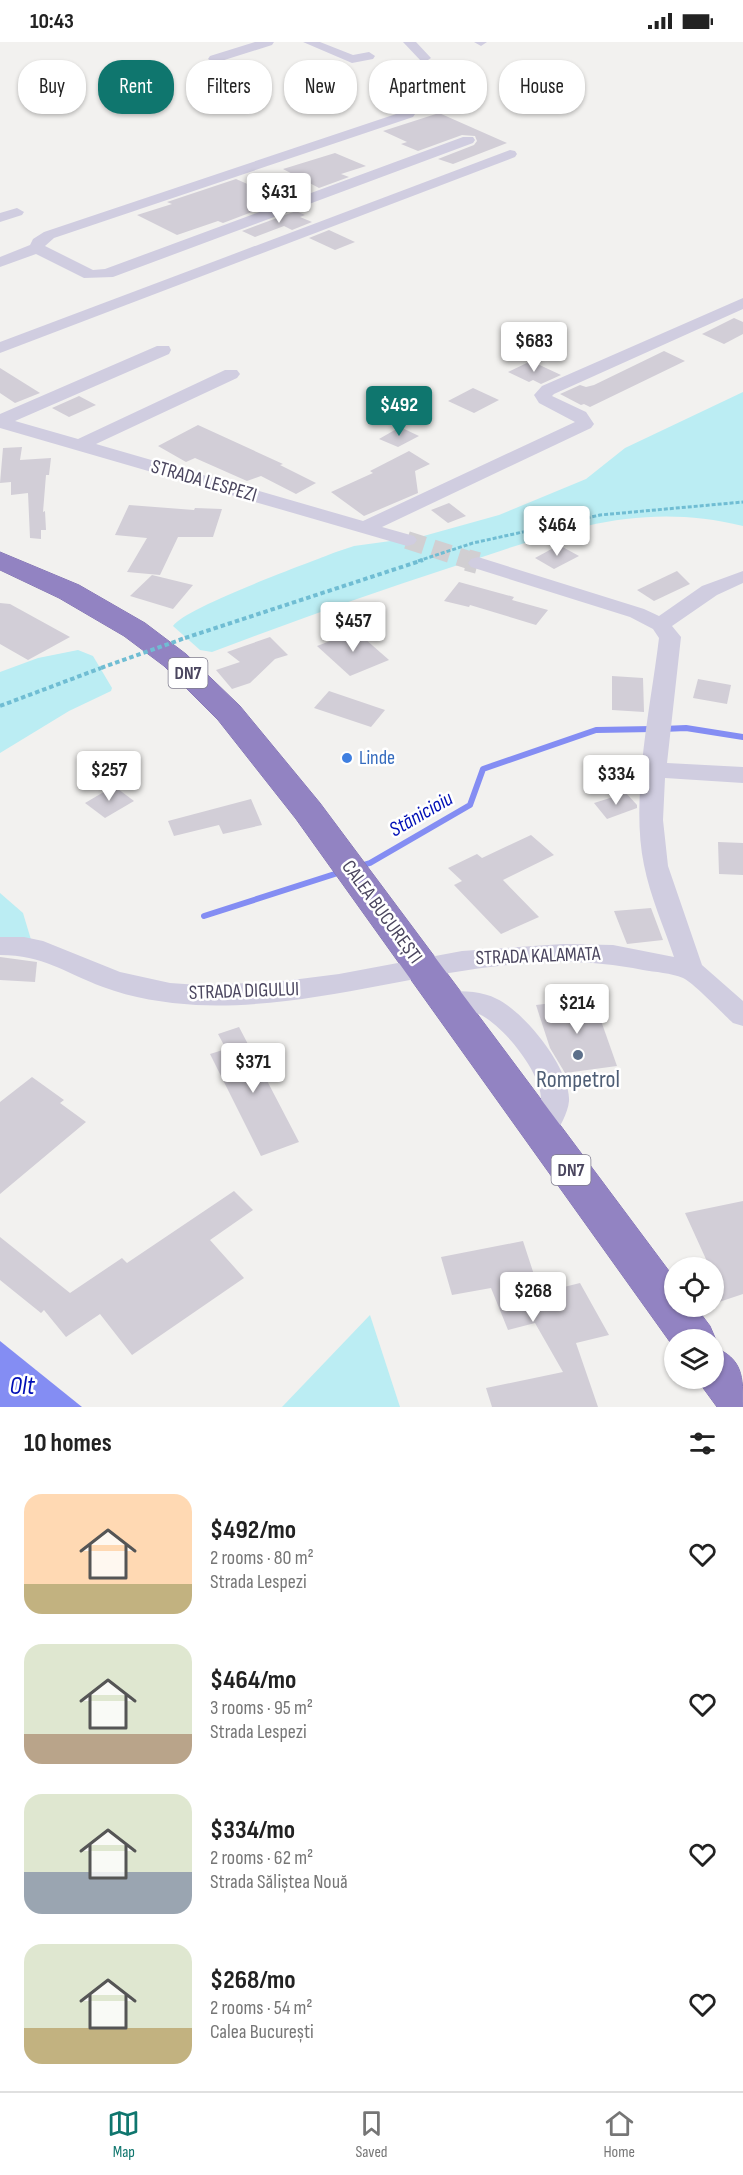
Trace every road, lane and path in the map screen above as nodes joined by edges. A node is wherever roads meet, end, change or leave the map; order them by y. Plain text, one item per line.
1 (268, 42) edge
2 (309, 42) edge
3 (409, 42) edge
4 (369, 56) dead end
5 (424, 58) dead end
6 (214, 59) dead end
7 (408, 114) dead end
8 (468, 140) dead end
9 (510, 153) dead end
10 (17, 212) dead end
11 (0, 218) edge
12 (37, 248) junction
13 (0, 262) edge
14 (743, 303) edge
15 (0, 348) edge
16 (163, 350) dead end
17 (231, 374) dead end
18 (0, 422) edge
19 (80, 445) junction
20 (366, 527) junction
21 (407, 540) tunnel mouth
22 (0, 560) edge
23 (478, 563) tunnel mouth
24 (743, 577) edge
25 (660, 625) junction
26 (186, 638) dead end
27 (0, 706) edge
28 (656, 770) junction
29 (743, 775) edge
30 (0, 946) edge
31 (422, 967) junction
32 (691, 970) junction
33 (743, 1016) edge
34 (686, 1329) edge
35 (724, 1380) edge
36 (743, 1406) edge

1 - 6 street
2 - 4 street
3 - 5 street
7 - 12 street
8 - 12 street
9 - 15 street
10 - 11 street
12 - 13 street
14 - 20 street
16 - 18 street
17 - 19 street
18 - 19 street, STRADA LESPEZI
19 - 20 street, STRADA LESPEZI
20 - 21 street, STRADA LESPEZI
22 - 31 highway, CALEA BUCUREȘTI / DN7
23 - 25 street
24 - 25 street
25 - 28 street
26 - 27 path, bridge
28 - 29 street
28 - 32 street
30 - 31 street, STRADA DIGULUI
31 - 32 street, STRADA KALAMATA
31 - 34 highway, CALEA BUCUREȘTI / DN7
32 - 33 street, STRADA KALAMATA
35 - 36 highway

